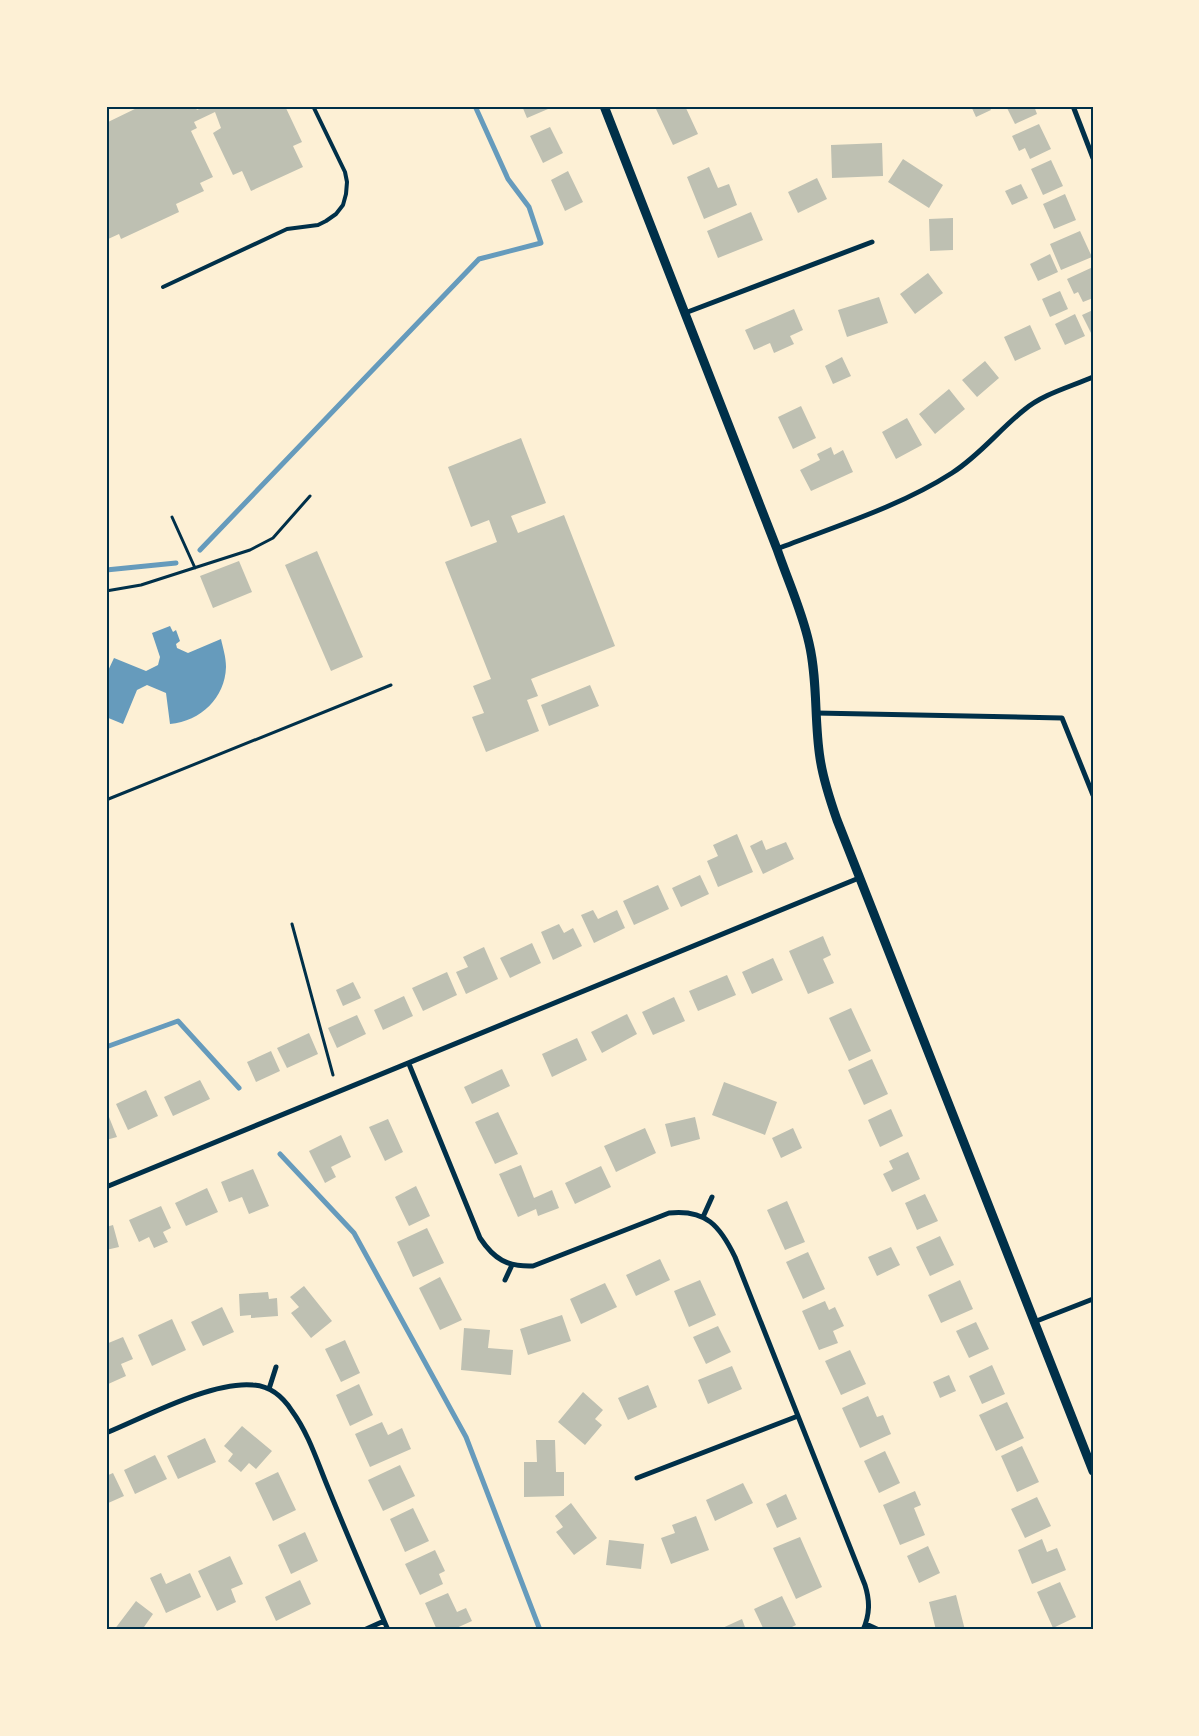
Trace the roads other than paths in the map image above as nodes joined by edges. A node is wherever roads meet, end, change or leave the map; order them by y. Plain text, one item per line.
1 (313, 106) edge
2 (604, 106) edge
3 (1072, 106) edge
4 (1093, 158) edge
5 (872, 242) dead end
6 (163, 287) dead end
7 (686, 313) junction
8 (1093, 377) edge
9 (777, 549) junction
10 (816, 714) junction
11 (1093, 795) edge
12 (859, 878) junction
13 (409, 1064) junction
14 (106, 1187) edge
15 (712, 1197) dead end
16 (703, 1217) junction
17 (512, 1265) junction
18 (505, 1280) dead end
19 (1093, 1299) edge
20 (1034, 1322) junction
21 (276, 1368) dead end
22 (269, 1389) junction
23 (798, 1416) junction
24 (106, 1432) edge
25 (1093, 1471) edge
26 (637, 1478) dead end
27 (384, 1621) junction
28 (865, 1627) edge
29 (364, 1630) edge
30 (388, 1630) edge
31 (879, 1630) edge

1 - 6 lane
2 - 7 street
3 - 4 street
5 - 7 street
7 - 9 street
8 - 9 street
9 - 10 street
10 - 11 street
10 - 12 street
12 - 13 street
12 - 20 street
13 - 14 street
13 - 17 street
15 - 16 street
16 - 17 street
16 - 23 street
17 - 18 street
19 - 20 street
20 - 25 street
21 - 22 street
22 - 24 street
22 - 27 street
23 - 26 street
23 - 28 street
27 - 29 street
27 - 30 street
28 - 31 street

